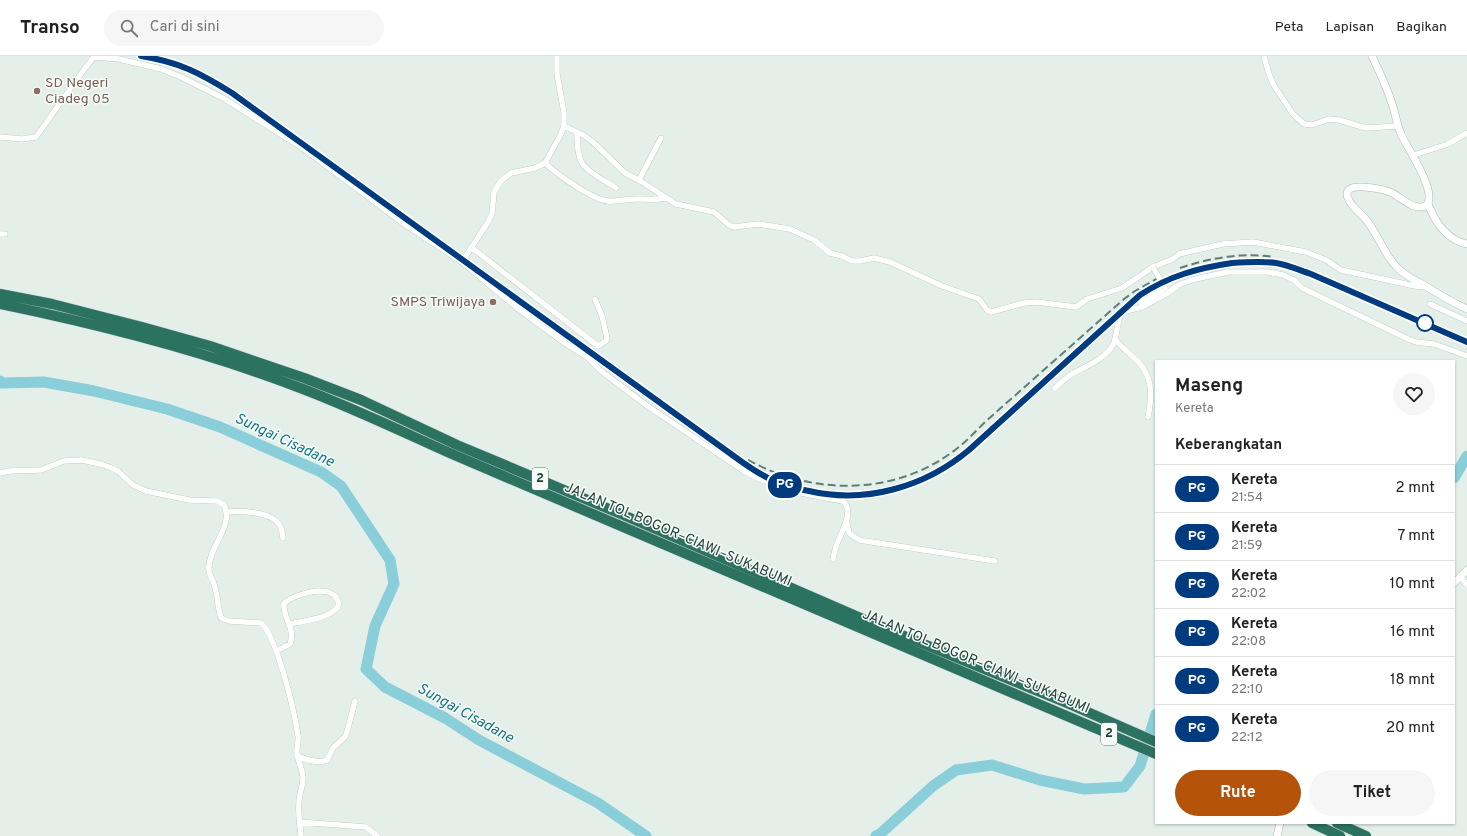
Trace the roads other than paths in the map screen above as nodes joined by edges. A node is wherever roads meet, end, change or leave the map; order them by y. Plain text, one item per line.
1 (556, 56) edge
2 (1264, 56) edge
3 (1372, 56) edge
4 (93, 57) edge
5 (564, 126) junction
6 (1398, 126) junction
7 (577, 132) junction
8 (1467, 133) edge
9 (0, 137) edge
10 (661, 138) dead end
11 (1414, 156) junction
12 (545, 163) junction
13 (639, 180) junction
14 (616, 188) dead end
15 (667, 198) junction
16 (1428, 204) junction
17 (1467, 244) edge
18 (471, 248) junction
19 (462, 262) junction
20 (1152, 267) junction
21 (1427, 287) junction
22 (0, 294) edge
23 (595, 299) dead end
24 (0, 304) edge
25 (1430, 304) dead end
26 (1133, 309) junction
27 (1467, 309) edge
28 (1467, 321) edge
29 (1115, 338) junction
30 (1467, 356) edge
31 (1055, 388) dead end
32 (1148, 417) dead end
33 (0, 473) edge
34 (226, 512) junction
35 (846, 523) junction
36 (283, 538) dead end
37 (832, 560) dead end
38 (995, 561) dead end
39 (1467, 570) edge
40 (1460, 576) junction
41 (1455, 582) edge
42 (1467, 585) edge
43 (290, 624) junction
44 (276, 652) junction
45 (355, 701) dead end
46 (1155, 742) edge
47 (1155, 754) edge
48 (297, 756) junction
49 (300, 822) junction
50 (1314, 824) edge
51 (1339, 824) edge
52 (301, 836) edge
53 (377, 836) edge
54 (1340, 836) edge
55 (1366, 836) edge

1 - 5 street
2 - 6 street
3 - 6 street
4 - 9 street
4 - 19 street
5 - 7 street
5 - 12 street
6 - 11 street
7 - 13 street
7 - 14 street
8 - 11 street
10 - 13 street
11 - 16 street
12 - 15 street
12 - 18 street
13 - 15 street
15 - 20 street
16 - 17 street
16 - 21 street
18 - 19 street
18 - 23 street
19 - 35 street
20 - 21 street
20 - 26 street, bridge
21 - 27 street
22 - 46 highway, JALAN TOL BOGOR–CIAWI–SUKABUMI / 2
24 - 47 highway, JALAN TOL BOGOR–CIAWI–SUKABUMI / 2
25 - 28 street
26 - 29 street
26 - 30 street
29 - 31 street
29 - 32 street
33 - 34 street
34 - 36 street
34 - 44 street
35 - 37 street
35 - 38 street
39 - 40 street
40 - 41 street
40 - 42 street
43 - 43 street
43 - 44 street
44 - 48 street
45 - 48 street
48 - 49 street
49 - 52 street
49 - 53 street
50 - 54 highway
51 - 55 highway

